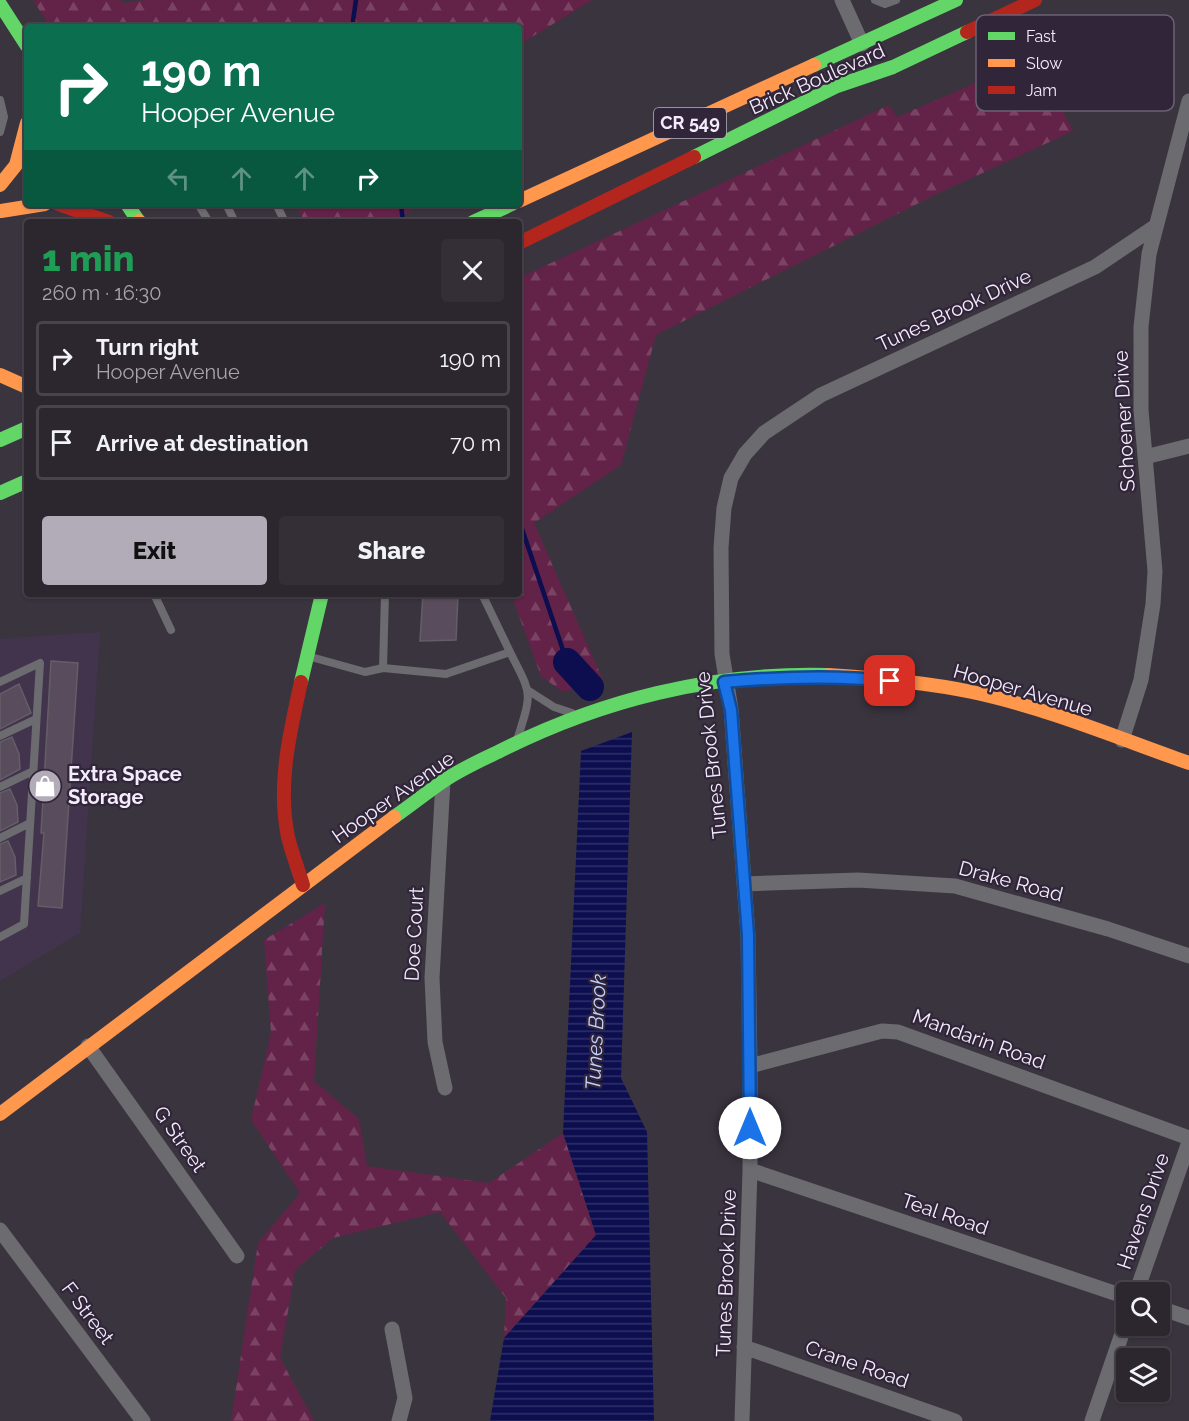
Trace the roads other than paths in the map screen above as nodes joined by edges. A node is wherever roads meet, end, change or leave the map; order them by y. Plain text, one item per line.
1 (842, 0) edge
2 (875, 0) edge
3 (896, 0) edge
4 (956, 0) edge
5 (1035, 0) edge
6 (0, 4) edge
7 (1003, 15) edge
8 (976, 28) edge
9 (24, 41) edge
10 (862, 44) junction
11 (837, 86) junction
12 (0, 100) edge
13 (1189, 101) edge
14 (0, 132) edge
15 (24, 138) edge
16 (0, 184) edge
17 (24, 194) edge
18 (522, 200) edge
19 (26, 207) edge
20 (66, 207) edge
21 (506, 207) edge
22 (1, 211) edge
23 (100, 219) edge
24 (480, 219) edge
25 (1156, 226) junction
26 (522, 242) edge
27 (0, 375) edge
28 (24, 386) edge
29 (24, 429) edge
30 (0, 440) edge
31 (1189, 446) edge
32 (1145, 458) junction
33 (24, 482) edge
34 (0, 494) edge
35 (155, 597) edge
36 (321, 597) edge
37 (386, 597) edge
38 (484, 597) edge
39 (171, 630) dead end
40 (510, 652) junction
41 (307, 656) junction
42 (383, 668) junction
43 (0, 682) edge
44 (724, 682) junction
45 (529, 691) junction
46 (579, 715) junction
47 (36, 719) junction
48 (0, 736) edge
49 (1122, 740) junction
50 (517, 741) junction
51 (1189, 763) edge
52 (33, 771) junction
53 (443, 781) junction
54 (0, 787) edge
55 (30, 824) junction
56 (0, 838) edge
57 (27, 878) junction
58 (744, 884) junction
59 (303, 885) junction
60 (0, 891) edge
61 (0, 937) edge
62 (1189, 956) edge
63 (88, 1046) junction
64 (750, 1066) junction
65 (444, 1088) dead end
66 (0, 1114) edge
67 (1189, 1140) edge
68 (750, 1170) junction
69 (0, 1230) edge
70 (237, 1256) dead end
71 (1140, 1282) edge
72 (1116, 1294) edge
73 (1170, 1311) edge
74 (1189, 1318) edge
75 (392, 1329) dead end
76 (1121, 1336) edge
77 (744, 1347) junction
78 (143, 1421) edge
79 (399, 1421) edge
80 (742, 1421) edge
81 (955, 1421) edge
82 (1092, 1421) edge

1 - 10 street
2 - 3 lane
4 - 10 main road, Brick Boulevard / CR 549
5 - 7 main road, Brick Boulevard / CR 549
6 - 9 main road
8 - 11 main road, Brick Boulevard / CR 549
10 - 11 main road
10 - 18 main road, Brick Boulevard / CR 549
11 - 26 main road, Brick Boulevard / CR 549
12 - 14 lane
13 - 25 street, Schoener Drive
15 - 16 main road
17 - 22 main road
19 - 22 main road
20 - 23 main road
21 - 24 main road
25 - 32 street, Schoener Drive
25 - 44 street, Tunes Brook Drive
27 - 28 main road
29 - 30 main road
31 - 32 street
32 - 49 street, Schoener Drive
33 - 34 main road
35 - 39 lane
36 - 41 main road
37 - 42 lane
38 - 40 lane
40 - 42 lane
40 - 45 lane
41 - 42 lane
41 - 59 main road
43 - 47 lane
44 - 46 main road, Hooper Avenue
44 - 49 main road, Hooper Avenue
44 - 58 street, Tunes Brook Drive
45 - 46 lane
45 - 50 lane
46 - 50 main road, Hooper Avenue
47 - 48 lane
47 - 52 lane
49 - 51 main road, Hooper Avenue
50 - 53 main road, Hooper Avenue
52 - 54 lane
52 - 55 lane
53 - 59 main road, Hooper Avenue
53 - 65 street, Doe Court
55 - 56 lane
55 - 57 lane
57 - 60 lane
57 - 61 lane
58 - 62 street, Drake Road
58 - 64 street, Tunes Brook Drive
59 - 63 main road, Hooper Avenue
63 - 66 main road, Hooper Avenue
63 - 70 street, G Street
64 - 67 street, Mandarin Road
64 - 68 street, Tunes Brook Drive
67 - 71 street, Havens Drive
68 - 72 street, Teal Road
68 - 77 street, Tunes Brook Drive
69 - 78 street, F Street
73 - 74 street
75 - 79 street
76 - 82 street
77 - 80 street, Tunes Brook Drive
77 - 81 street, Crane Road

